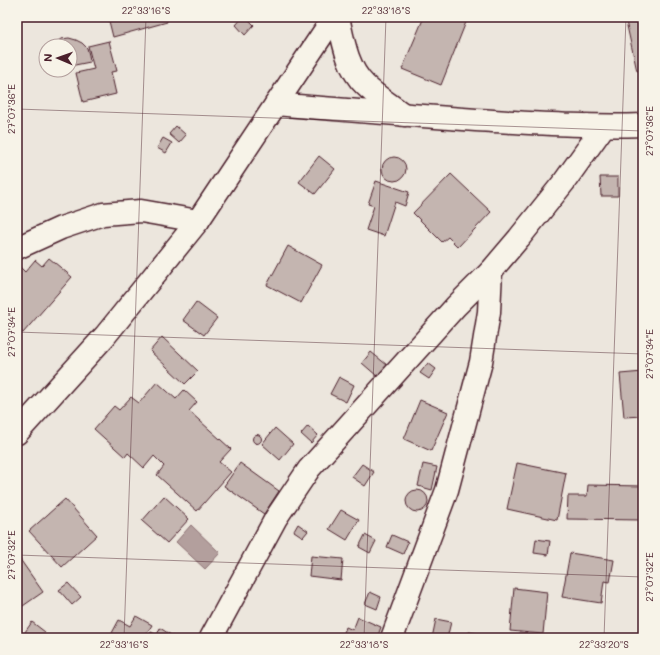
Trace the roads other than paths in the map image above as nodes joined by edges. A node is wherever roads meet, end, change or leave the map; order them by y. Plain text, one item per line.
1 (334, 17) edge
2 (338, 17) edge
3 (276, 104) junction
4 (404, 115) junction
5 (643, 125) edge
6 (604, 126) junction
7 (198, 221) junction
8 (17, 248) edge
9 (491, 271) junction
10 (17, 433) edge
11 (211, 638) edge
12 (392, 638) edge

1 - 3 street
2 - 4 street
3 - 4 street
3 - 7 street
4 - 6 street
5 - 6 street
6 - 9 street
7 - 8 street
7 - 10 street
9 - 11 street
9 - 12 street

